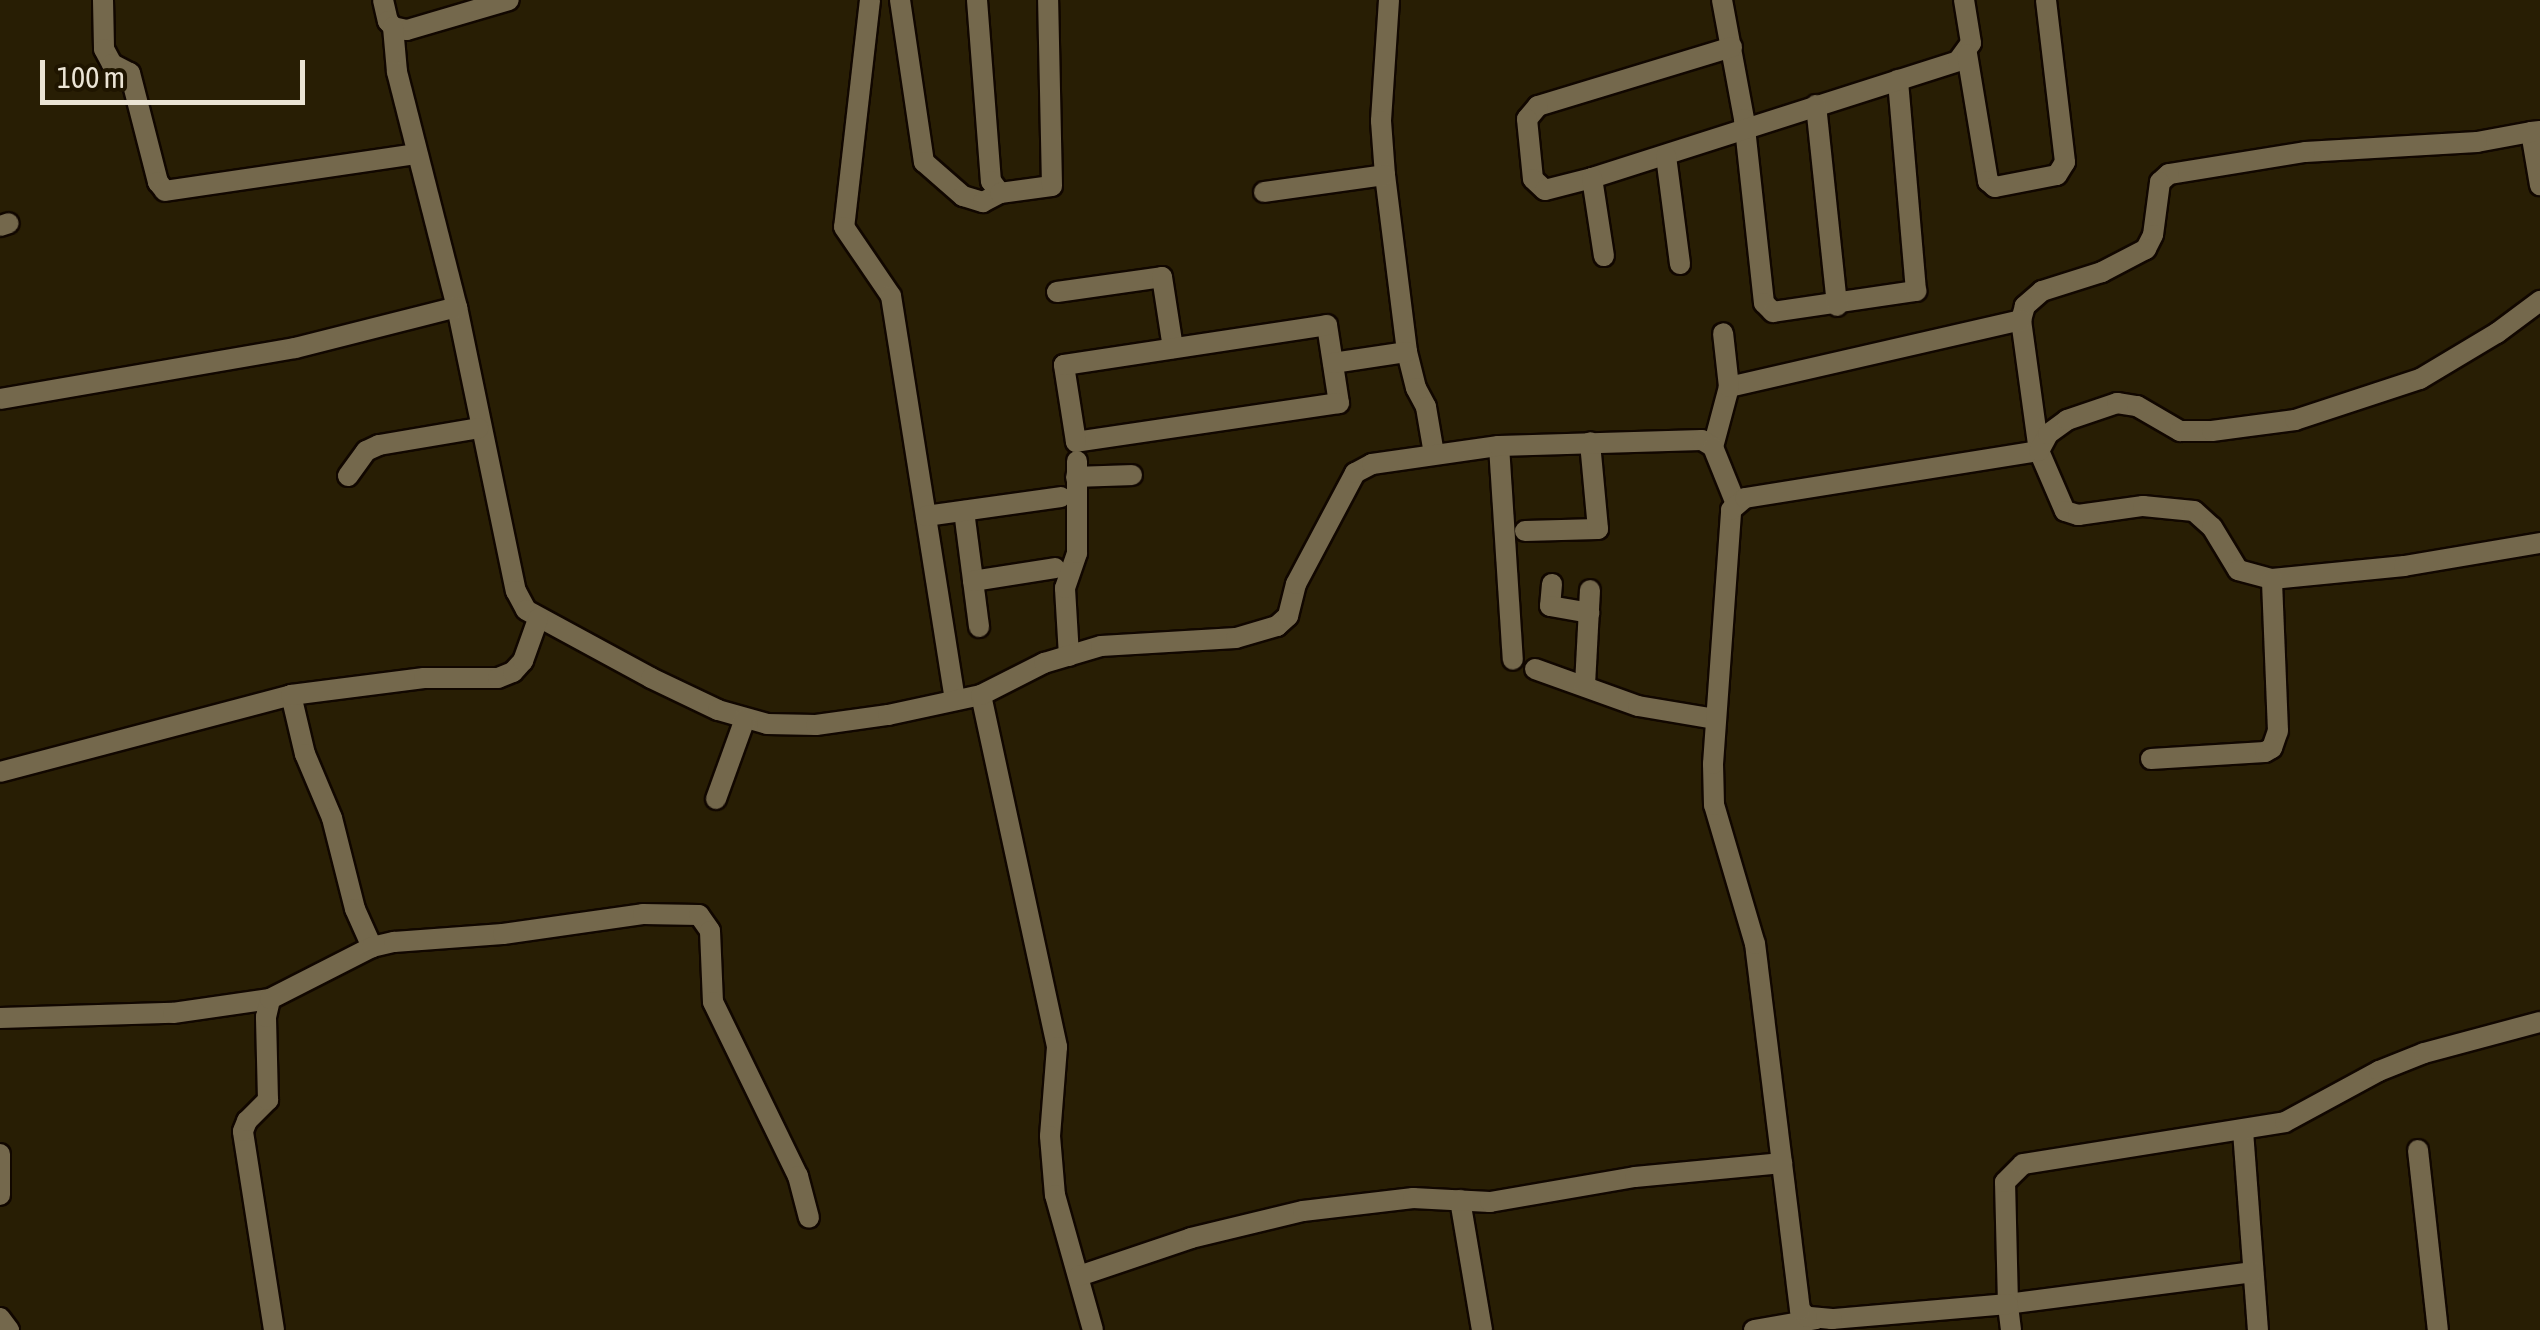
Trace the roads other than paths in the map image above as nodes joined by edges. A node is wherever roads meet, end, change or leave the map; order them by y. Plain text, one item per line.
1 (103, 0) edge
2 (383, 0) edge
3 (509, 0) edge
4 (870, 0) edge
5 (900, 0) edge
6 (977, 0) edge
7 (1048, 0) edge
8 (1390, 0) edge
9 (1722, 0) edge
10 (1964, 0) edge
11 (2046, 0) edge
12 (394, 28) junction
13 (1732, 47) junction
14 (1968, 54) junction
15 (1898, 80) junction
16 (1816, 105) junction
17 (1745, 127) junction
18 (2536, 132) edge
19 (417, 154) junction
20 (1666, 156) junction
21 (1385, 175) junction
22 (1592, 178) junction
23 (2540, 185) edge
24 (1264, 192) dead end
25 (1000, 193) junction
26 (1604, 256) dead end
27 (1680, 264) dead end
28 (1057, 292) dead end
29 (2540, 301) edge
30 (1837, 306) junction
31 (457, 307) junction
32 (2021, 320) junction
33 (1722, 333) dead end
34 (1173, 348) junction
35 (1407, 352) junction
36 (1333, 363) junction
37 (1729, 386) junction
38 (0, 398) edge
39 (479, 428) junction
40 (1590, 442) junction
41 (1499, 446) junction
42 (1714, 447) junction
43 (2040, 451) junction
44 (1434, 454) junction
45 (1132, 475) dead end
46 (348, 476) dead end
47 (1061, 497) dead end
48 (1736, 504) junction
49 (964, 511) junction
50 (926, 516) junction
51 (1525, 532) dead end
52 (2540, 543) edge
53 (1054, 568) dead end
54 (2272, 580) junction
55 (973, 581) junction
56 (1552, 584) dead end
57 (1590, 590) dead end
58 (1589, 613) junction
59 (538, 619) junction
60 (979, 627) dead end
61 (1069, 656) junction
62 (1514, 660) dead end
63 (1535, 669) dead end
64 (1584, 685) junction
65 (291, 695) junction
66 (981, 695) junction
67 (955, 700) junction
68 (745, 720) junction
69 (1715, 728) junction
70 (2151, 759) dead end
71 (0, 772) edge
72 (716, 799) dead end
73 (372, 948) junction
74 (270, 999) junction
75 (0, 1018) edge
76 (2540, 1022) edge
77 (2243, 1131) junction
78 (2418, 1150) dead end
79 (0, 1154) edge
80 (1782, 1163) junction
81 (0, 1196) edge
82 (1460, 1200) junction
83 (809, 1218) dead end
84 (2254, 1272) junction
85 (1079, 1276) junction
86 (2008, 1304) junction
87 (0, 1318) edge
88 (1817, 1319) junction
89 (9, 1330) edge
90 (274, 1330) edge
91 (1093, 1330) edge
92 (1482, 1330) edge
93 (1754, 1330) edge
94 (2011, 1330) edge
95 (2258, 1330) edge
96 (2438, 1330) edge

1 - 19 street
2 - 12 street
3 - 12 street
4 - 50 street
5 - 25 street
6 - 25 street
7 - 25 street
8 - 21 street
9 - 13 street
10 - 14 street
11 - 14 street
12 - 19 street
13 - 17 street
13 - 22 street
14 - 15 street
15 - 16 street
15 - 30 street
16 - 17 street
16 - 30 street
17 - 20 street
17 - 30 street
18 - 23 street
18 - 32 street
19 - 31 street
20 - 22 street
20 - 27 street
21 - 24 street
21 - 35 street
22 - 26 street
28 - 34 street
29 - 43 street
31 - 38 street
31 - 39 street
32 - 37 street
32 - 43 street
33 - 37 street
34 - 36 street
34 - 36 street
35 - 36 street
35 - 44 street
37 - 42 street
39 - 46 street
39 - 59 street
40 - 41 street
40 - 42 street
40 - 51 street
41 - 44 street
41 - 62 street
42 - 48 street
43 - 48 street
43 - 54 street
44 - 61 street
45 - 61 street
47 - 49 street
48 - 69 street
49 - 50 street
49 - 55 street
50 - 67 street
52 - 54 street
53 - 55 street
54 - 70 street
55 - 60 street
56 - 58 street
57 - 58 street
58 - 64 street
59 - 65 street
59 - 68 street
61 - 66 street
63 - 64 street
64 - 69 street
65 - 71 street
65 - 73 street
66 - 67 street
66 - 85 street
67 - 68 street
68 - 72 street
69 - 80 street
73 - 74 street
73 - 83 street
74 - 75 street
74 - 90 street
76 - 77 street
77 - 84 street
77 - 86 street
78 - 96 street
79 - 81 street
80 - 82 street
80 - 88 street
82 - 85 street
82 - 92 street
84 - 86 street
84 - 95 street
85 - 91 street
86 - 88 street
86 - 94 street
87 - 89 street
88 - 93 street

